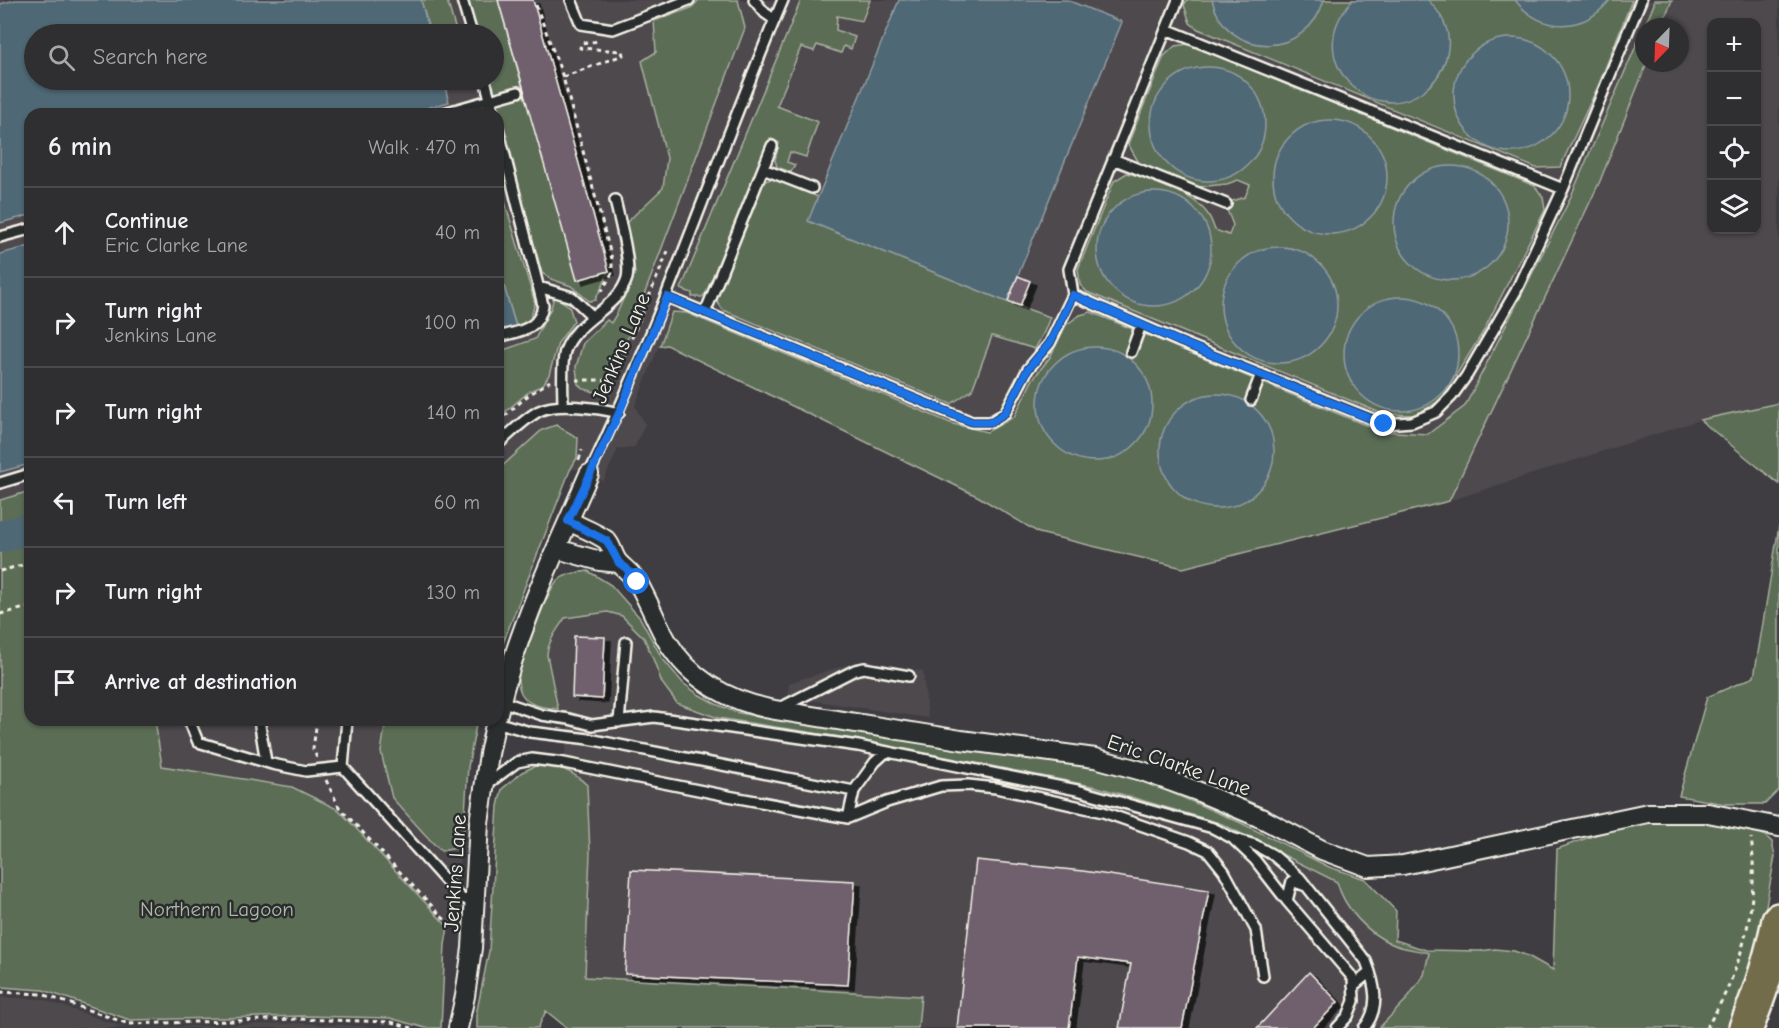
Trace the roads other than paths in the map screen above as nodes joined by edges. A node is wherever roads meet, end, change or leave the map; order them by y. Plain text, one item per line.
1 (462, 0) edge
2 (571, 0) edge
3 (689, 0) edge
4 (754, 0) edge
5 (783, 0) edge
6 (1178, 0) edge
7 (1641, 0) edge
8 (775, 20) junction
9 (469, 24) edge
10 (1166, 29) junction
11 (488, 90) edge
12 (518, 92) dead end
13 (490, 100) junction
14 (461, 108) edge
15 (492, 108) edge
16 (772, 146) dead end
17 (504, 151) edge
18 (1113, 159) junction
19 (763, 169) junction
20 (812, 188) dead end
21 (1563, 189) junction
22 (615, 200) dead end
23 (1226, 204) dead end
24 (24, 231) edge
25 (0, 237) edge
26 (539, 287) junction
27 (1073, 295) junction
28 (667, 297) junction
29 (705, 313) junction
30 (592, 316) junction
31 (1141, 325) junction
32 (504, 335) edge
33 (1131, 352) dead end
34 (1261, 374) junction
35 (1251, 400) dead end
36 (563, 406) junction
37 (619, 413) junction
38 (504, 439) edge
39 (589, 474) joint
40 (24, 476) edge
41 (0, 483) edge
42 (568, 521) junction
43 (557, 549) junction
44 (619, 563) junction
45 (626, 642) dead end
46 (909, 676) dead end
47 (504, 691) edge
48 (776, 710) junction
49 (504, 714) edge
50 (504, 717) edge
51 (619, 722) junction
52 (191, 726) edge
53 (260, 726) edge
54 (346, 726) edge
55 (496, 726) edge
56 (886, 752) junction
57 (266, 762) junction
58 (343, 767) junction
59 (484, 787) junction
60 (854, 791) junction
61 (848, 818) junction
62 (1779, 827) edge
63 (1232, 838) junction
64 (1306, 886) junction
65 (1287, 901) junction
66 (476, 902) junction
67 (1779, 920) edge
68 (1263, 976) dead end
69 (1374, 982) junction
70 (1353, 986) junction
71 (1779, 995) edge
72 (458, 1028) edge
73 (1337, 1028) edge
74 (1364, 1028) edge
75 (1746, 1028) edge
76 (1763, 1028) edge

1 - 9 lane
2 - 3 lane
4 - 8 lane
5 - 8 lane, Jenkins Lane
6 - 10 lane
7 - 21 lane
8 - 28 lane, Jenkins Lane
10 - 18 lane
10 - 21 lane
11 - 13 lane
12 - 13 lane
13 - 14 lane
13 - 15 lane
16 - 19 lane
17 - 26 lane
18 - 23 lane
18 - 27 lane
19 - 20 lane
19 - 29 lane
21 - 34 lane
22 - 30 lane
24 - 25 lane
26 - 30 lane
26 - 32 lane
27 - 29 lane
27 - 31 lane
28 - 29 lane
28 - 37 lane, Jenkins Lane
30 - 36 lane
31 - 33 lane
31 - 34 lane
34 - 35 lane
36 - 37 lane
36 - 38 lane
37 - 39 lane, Jenkins Lane
39 - 42 street, Jenkins Lane
40 - 41 lane
42 - 43 street, Jenkins Lane
42 - 44 street, Eric Clarke Lane
43 - 44 street
43 - 47 street, Jenkins Lane
44 - 48 street, Eric Clarke Lane
45 - 51 lane
46 - 48 lane
48 - 62 street, Eric Clarke Lane
49 - 51 lane
50 - 60 lane
51 - 56 lane
52 - 57 lane
53 - 57 lane
54 - 58 lane
55 - 59 street, Jenkins Lane
56 - 60 lane
56 - 63 lane
57 - 58 lane
58 - 66 lane
59 - 61 lane
59 - 66 street, Jenkins Lane
60 - 61 lane
61 - 68 lane
63 - 64 lane
63 - 65 lane
64 - 65 lane
64 - 69 lane
65 - 70 lane
66 - 72 street, Jenkins Lane
67 - 75 highway
69 - 70 lane
69 - 74 lane
70 - 73 lane
71 - 76 highway

